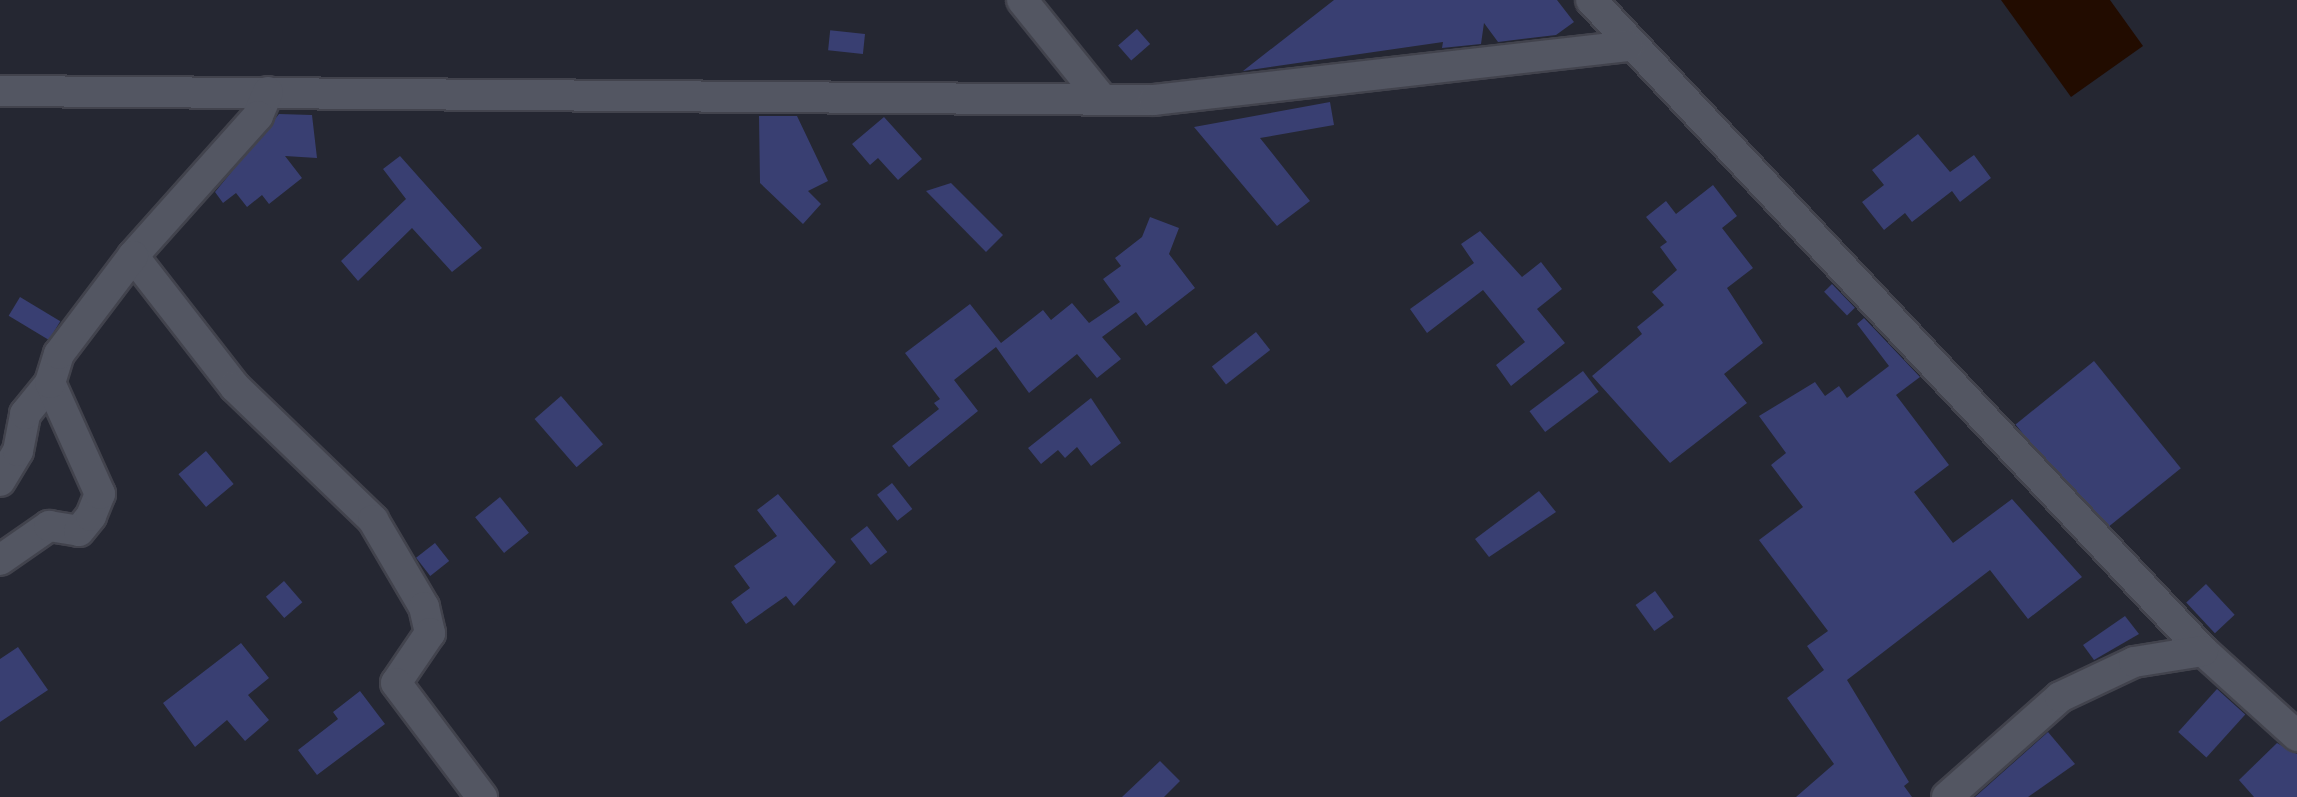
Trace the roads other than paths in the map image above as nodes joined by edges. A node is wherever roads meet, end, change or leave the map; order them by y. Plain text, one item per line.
1 (1022, 0) edge
2 (1591, 0) edge
3 (1628, 46) junction
4 (0, 91) edge
5 (268, 92) junction
6 (1102, 99) junction
7 (133, 256) junction
8 (50, 383) junction
9 (0, 481) edge
10 (0, 560) edge
11 (2203, 651) junction
12 (2297, 736) edge
13 (482, 797) edge
14 (1947, 797) edge

1 - 6 street
2 - 3 street
3 - 6 street
3 - 11 street
4 - 5 street
5 - 6 street
5 - 7 street
7 - 8 street
7 - 13 street
8 - 9 street
8 - 10 street
11 - 12 street
11 - 14 street

